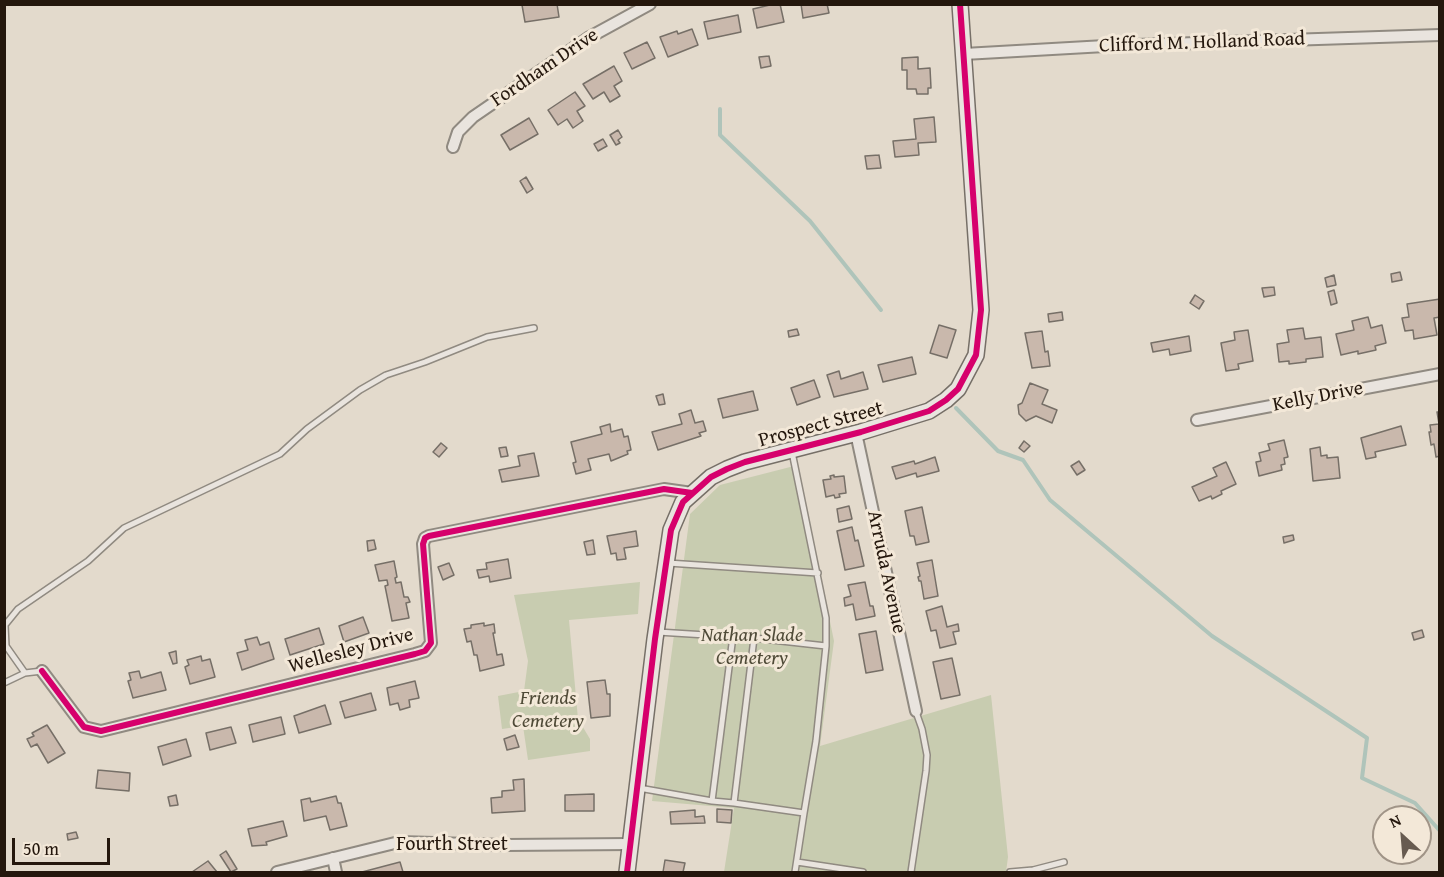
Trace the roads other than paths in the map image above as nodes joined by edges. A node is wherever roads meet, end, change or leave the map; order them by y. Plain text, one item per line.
1 (651, 4) edge
2 (960, 4) edge
3 (1440, 35) edge
4 (964, 54) junction
5 (453, 147) dead end
6 (534, 328) dead end
7 (1440, 374) edge
8 (1197, 420) dead end
9 (856, 433) junction
10 (791, 450) junction
11 (692, 493) junction
12 (666, 563) junction
13 (818, 573) junction
14 (656, 632) junction
15 (733, 636) junction
16 (754, 638) junction
17 (826, 646) junction
18 (42, 671) joint
19 (25, 673) junction
20 (4, 683) edge
21 (916, 711) joint
22 (637, 788) junction
23 (712, 801) junction
24 (734, 803) junction
25 (804, 813) junction
26 (630, 844) junction
27 (333, 858) junction
28 (797, 862) junction
29 (1064, 862) dead end
30 (277, 873) edge
31 (336, 873) edge
32 (627, 873) edge
33 (795, 873) edge
34 (863, 873) edge
35 (911, 873) edge
36 (1010, 873) edge

1 - 5 street, Fordham Drive
2 - 4 street, Prospect Street
3 - 4 street, Clifford M. Holland Road
4 - 9 street, Prospect Street
6 - 19 lane
7 - 8 street, Kelly Drive
9 - 10 street, Prospect Street
9 - 21 street, Arruda Avenue
10 - 11 street, Prospect Street
10 - 13 lane
11 - 12 street, Prospect Street
11 - 18 street, Wellesley Drive
12 - 13 lane
12 - 14 street, Prospect Street
13 - 17 lane
14 - 15 lane
14 - 22 street, Prospect Street
15 - 16 lane
15 - 23 lane
16 - 17 lane
16 - 24 lane
17 - 25 lane
18 - 19 lane
19 - 20 lane
21 - 35 lane
22 - 23 lane
22 - 26 street, Prospect Street
23 - 24 lane
24 - 25 lane
25 - 28 lane
26 - 27 street, Fourth Street
26 - 32 street, Prospect Street
27 - 30 street, Fourth Street
27 - 31 street
28 - 33 lane
28 - 34 lane
29 - 36 lane

